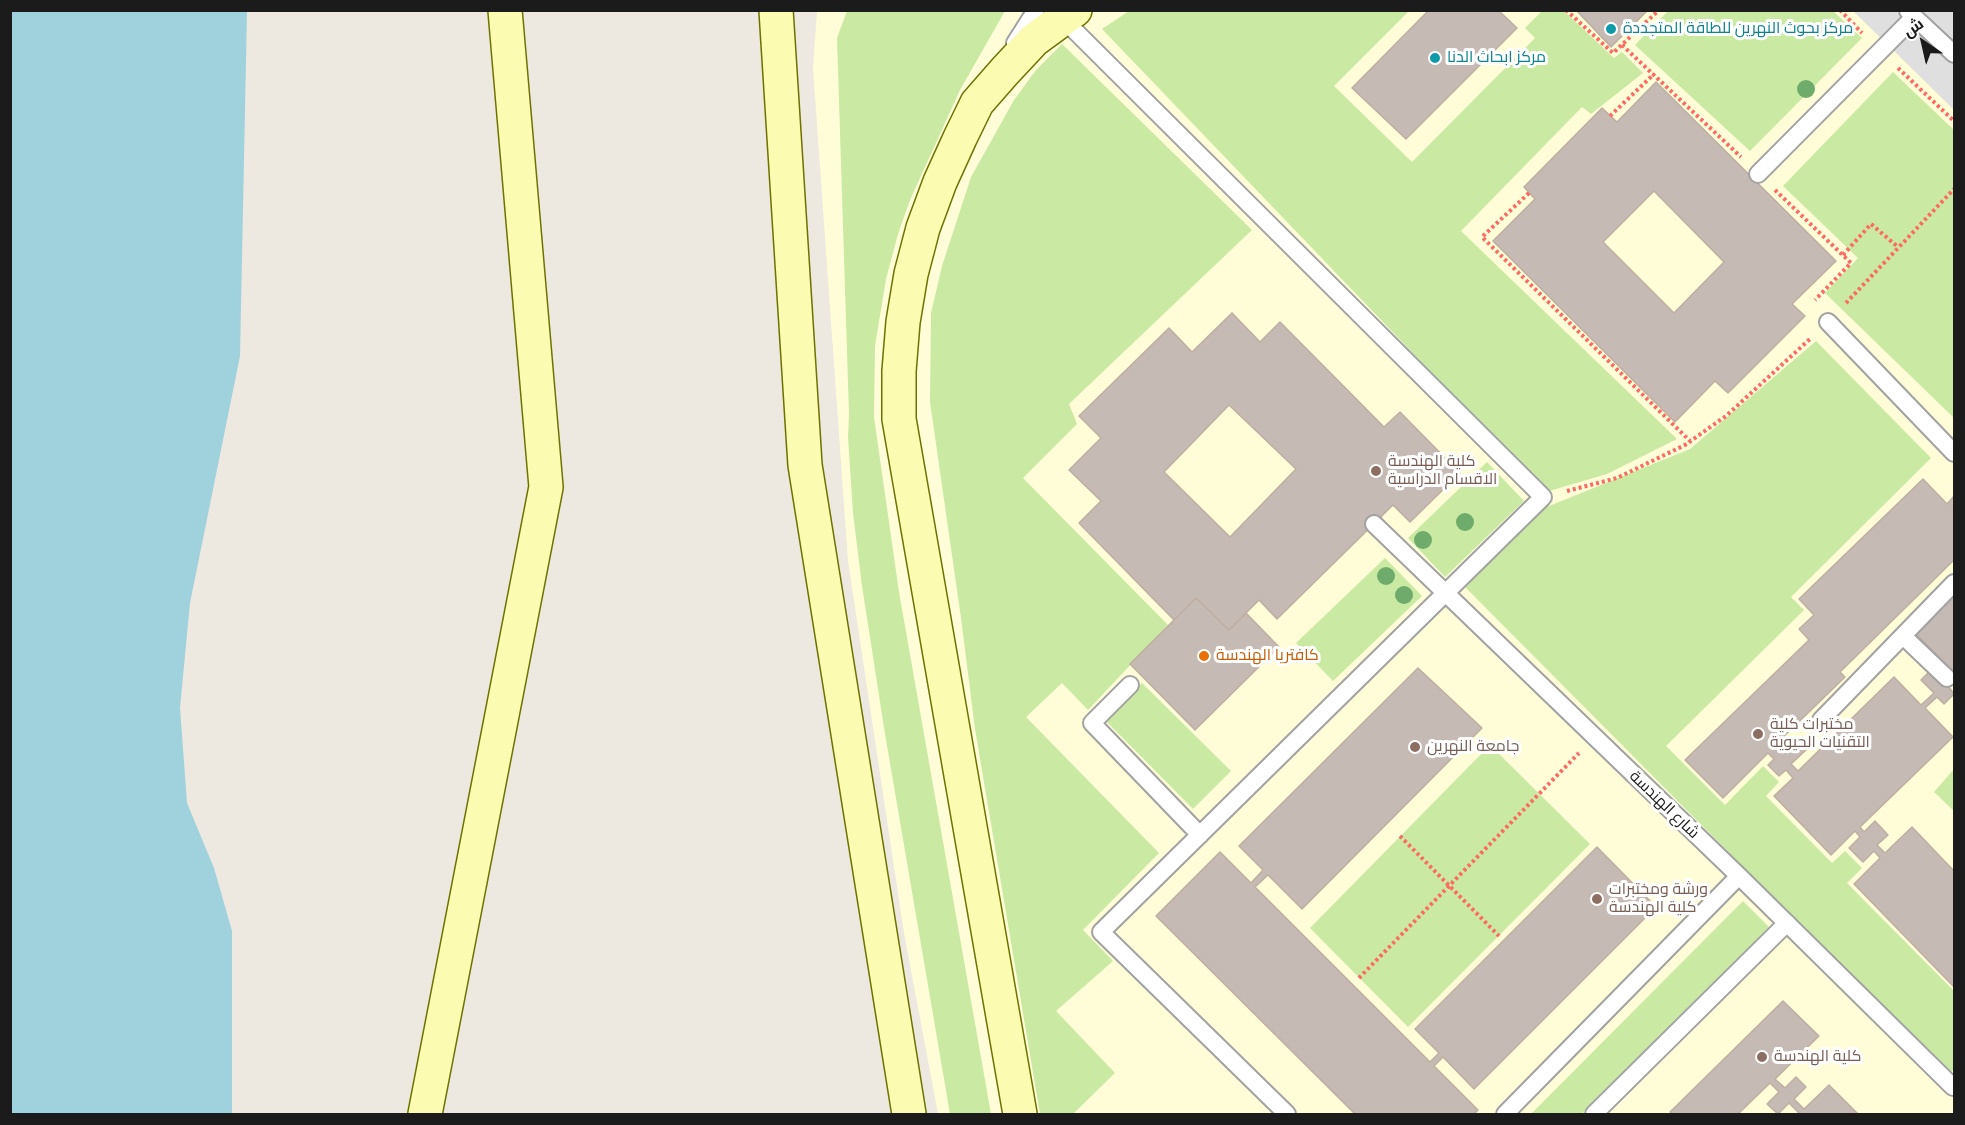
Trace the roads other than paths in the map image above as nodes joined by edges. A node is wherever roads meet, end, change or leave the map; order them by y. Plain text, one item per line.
1 (505, 10) edge
2 (776, 10) edge
3 (1057, 13) edge
4 (1911, 14) edge
5 (1954, 54) edge
6 (1758, 174) road end
7 (1828, 322) road end
8 (1954, 451) edge
9 (1374, 524) dead end
10 (1954, 583) edge
11 (1446, 594) junction
12 (1903, 636) junction
13 (1951, 682) edge
14 (1130, 686) dead end
15 (1821, 720) dead end
16 (1200, 835) junction
17 (1739, 876) junction
18 (1787, 923) junction
19 (1954, 1090) edge
20 (425, 1114) edge
21 (909, 1114) edge
22 (1020, 1114) edge
23 (1287, 1114) edge
24 (1505, 1114) edge
25 (1594, 1114) edge

1 - 20 street
2 - 21 street
3 - 11 lane
3 - 22 street
4 - 5 lane
4 - 6 lane
7 - 8 lane
9 - 11 lane, شارع الهندسة
10 - 12 lane
11 - 16 lane
11 - 17 lane, شارع الهندسة
12 - 13 lane
12 - 15 lane
14 - 16 lane
16 - 23 lane
17 - 18 lane, شارع الهندسة
17 - 24 lane
18 - 19 lane, شارع الهندسة
18 - 25 lane

